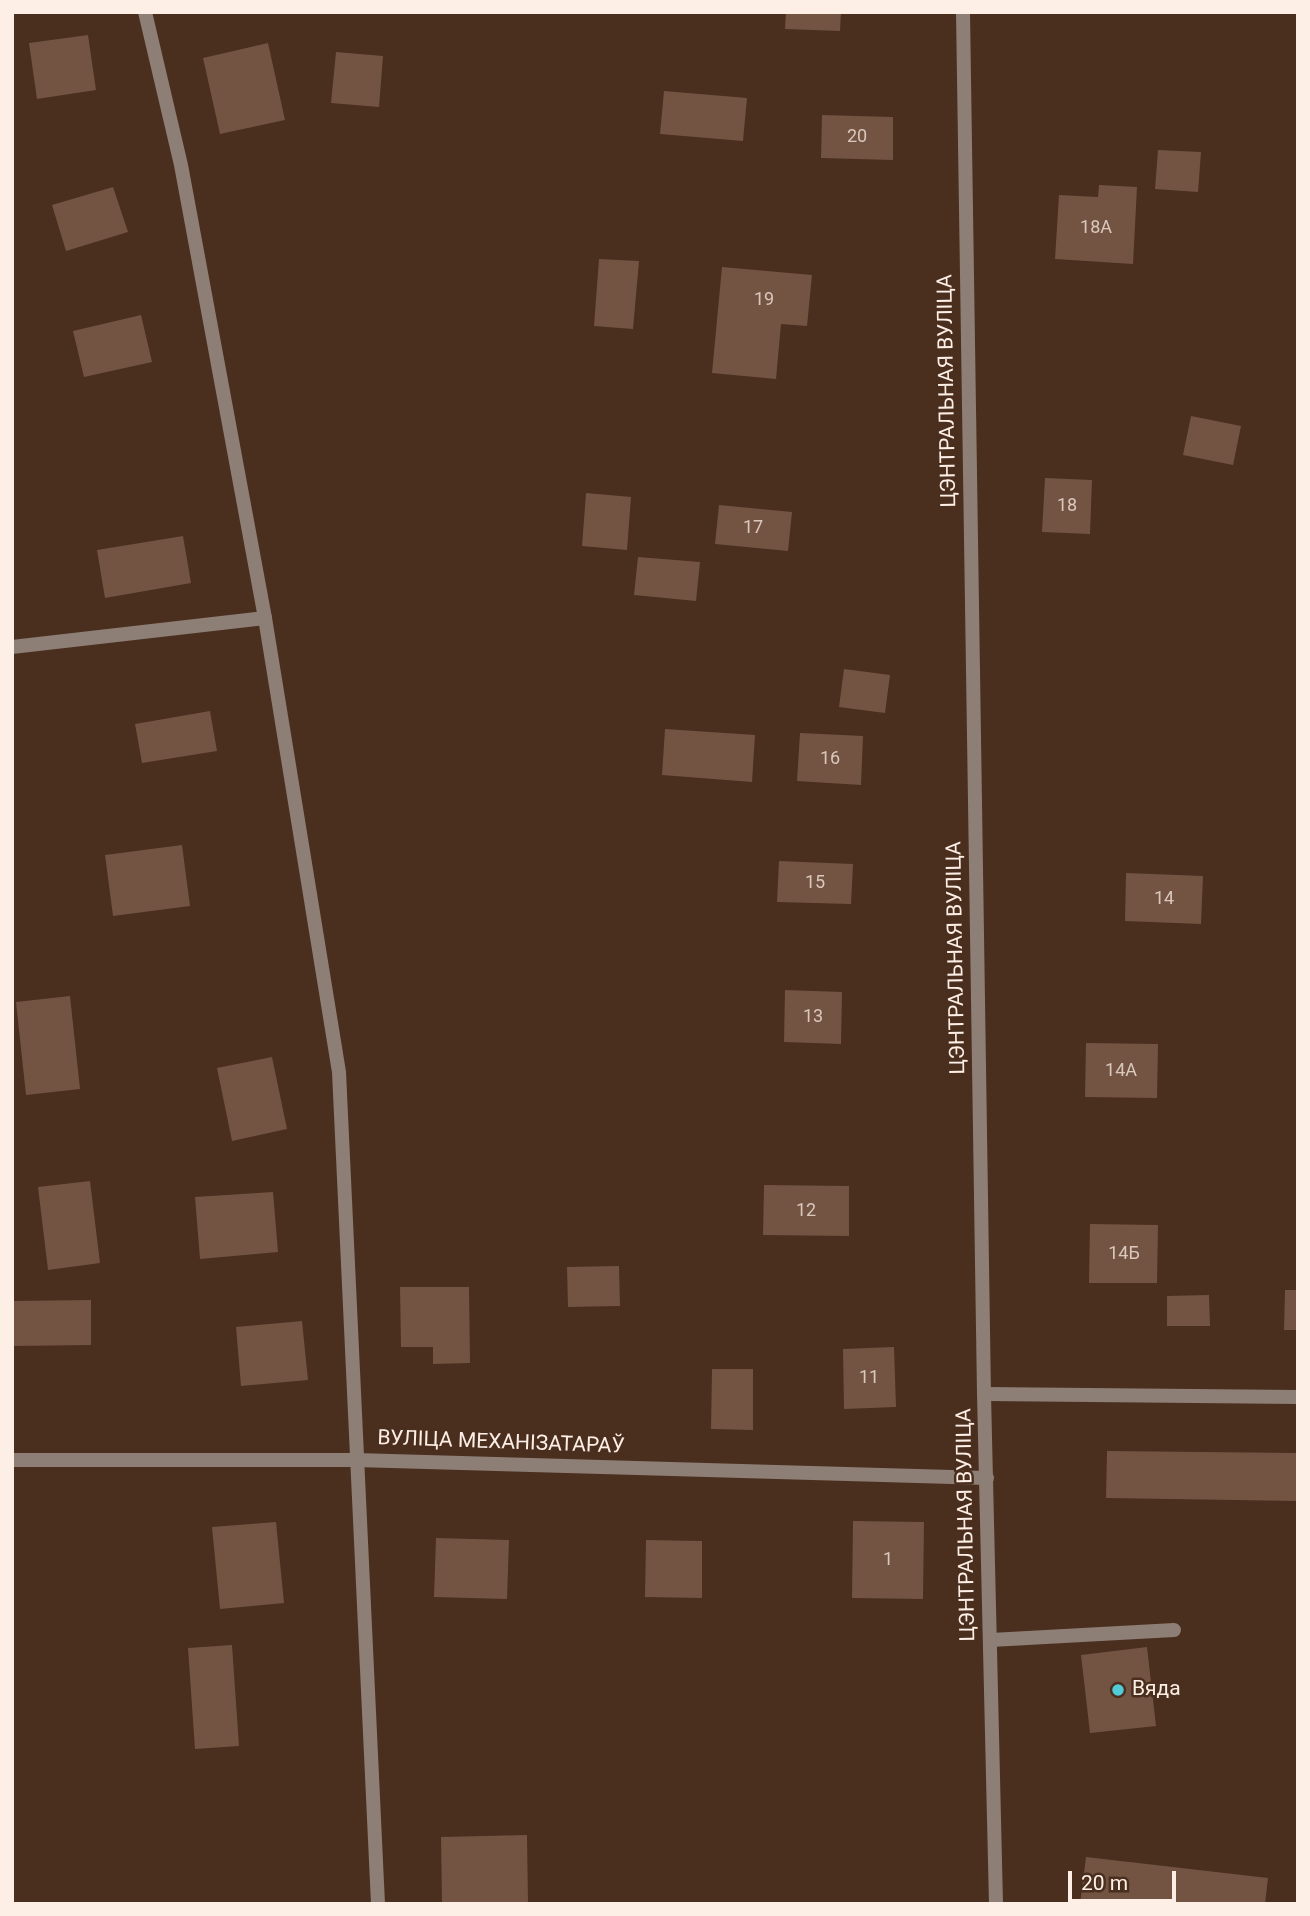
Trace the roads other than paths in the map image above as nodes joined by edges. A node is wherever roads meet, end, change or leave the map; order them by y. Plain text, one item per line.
1 (145, 12) edge
2 (963, 12) edge
3 (265, 618) junction
4 (12, 647) edge
5 (985, 1394) junction
6 (1298, 1397) edge
7 (12, 1460) edge
8 (356, 1460) junction
9 (988, 1478) junction
10 (1174, 1630) dead end
11 (991, 1640) junction
12 (378, 1904) edge
13 (996, 1904) edge

1 - 3 street
2 - 5 street, ЦЭНТРАЛЬНАЯ ВУЛІЦА
3 - 4 street
3 - 8 street
5 - 6 street
5 - 9 street, ЦЭНТРАЛЬНАЯ ВУЛІЦА
7 - 8 street, ВУЛІЦА МЕХАНІЗАТАРАЎ
8 - 9 street, ВУЛІЦА МЕХАНІЗАТАРАЎ
8 - 12 street
9 - 11 street, ЦЭНТРАЛЬНАЯ ВУЛІЦА
10 - 11 street
11 - 13 street, ЦЭНТРАЛЬНАЯ ВУЛІЦА

